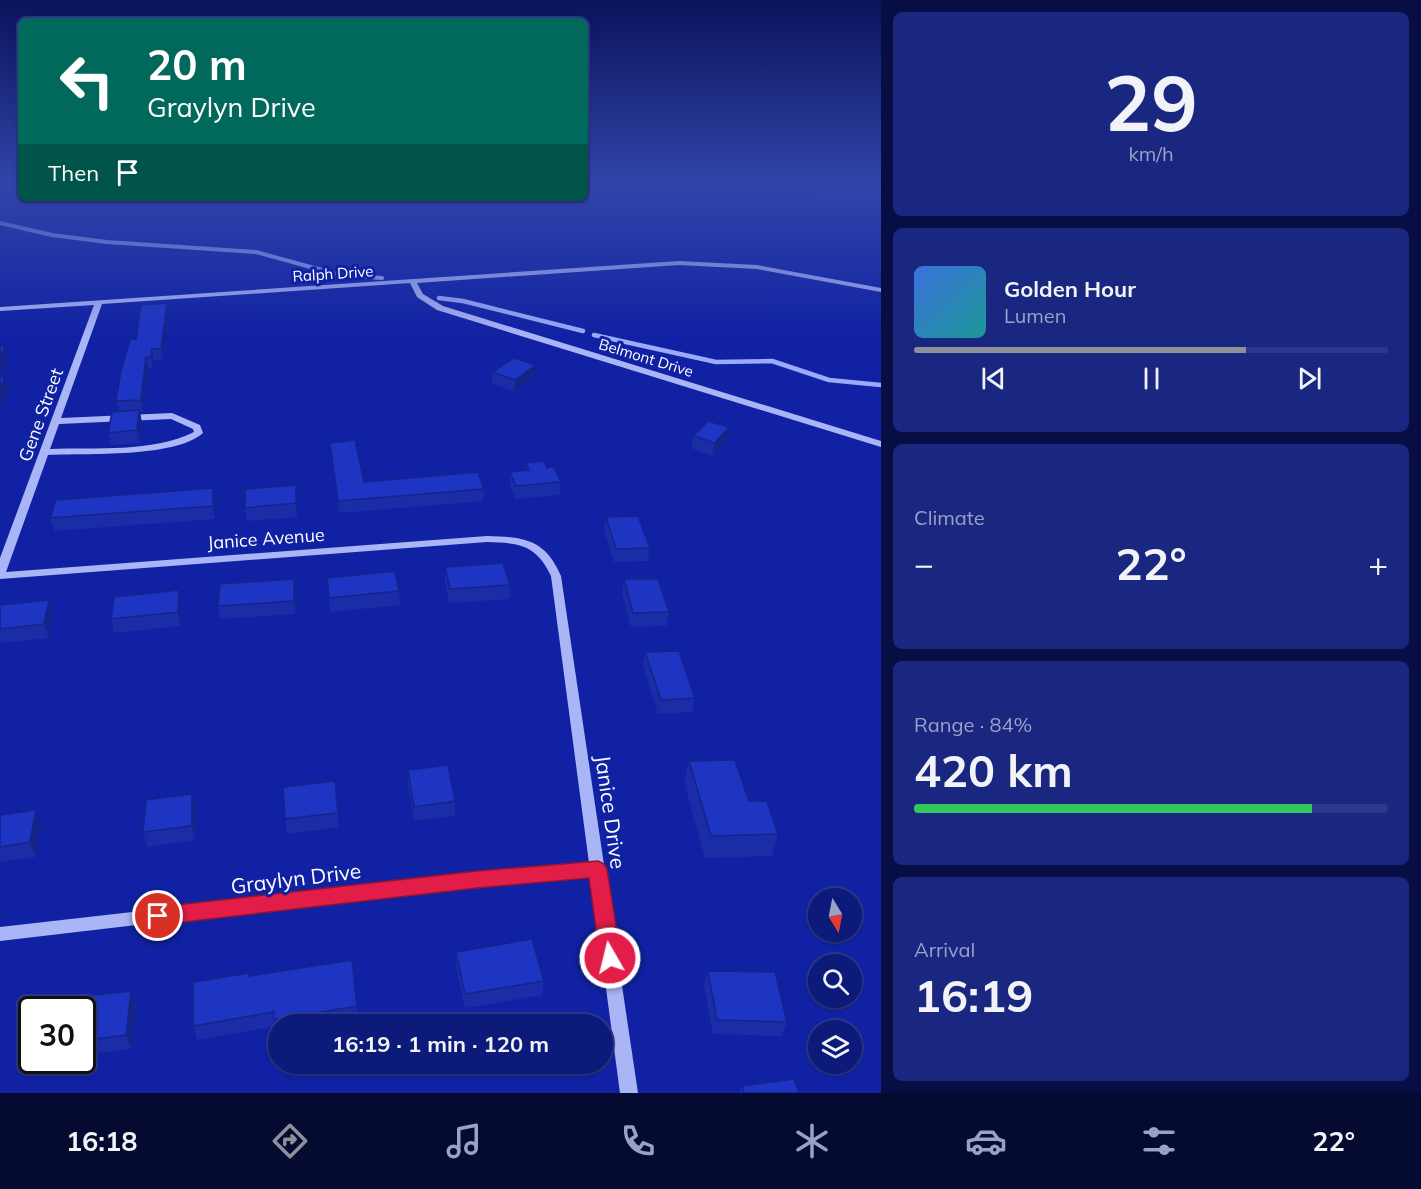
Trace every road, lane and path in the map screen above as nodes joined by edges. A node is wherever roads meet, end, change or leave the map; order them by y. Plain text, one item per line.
1 (413, 282) junction
2 (881, 290) edge
3 (99, 302) junction
4 (0, 309) edge
5 (57, 421) junction
6 (881, 444) edge
7 (45, 452) junction
8 (533, 544) joint
9 (0, 574) edge
10 (598, 869) junction
11 (0, 934) edge
12 (629, 1093) edge

1 - 2 street, Ralph Drive
1 - 3 street, Ralph Drive
1 - 6 street, Belmont Drive
3 - 4 street, Ralph Drive
3 - 5 street, Gene Street
5 - 7 street, Gene Street
5 - 7 street
7 - 9 street, Gene Street
8 - 9 street, Janice Avenue
8 - 10 street, Janice Drive
10 - 11 street, Graylyn Drive
10 - 12 street, Janice Drive

